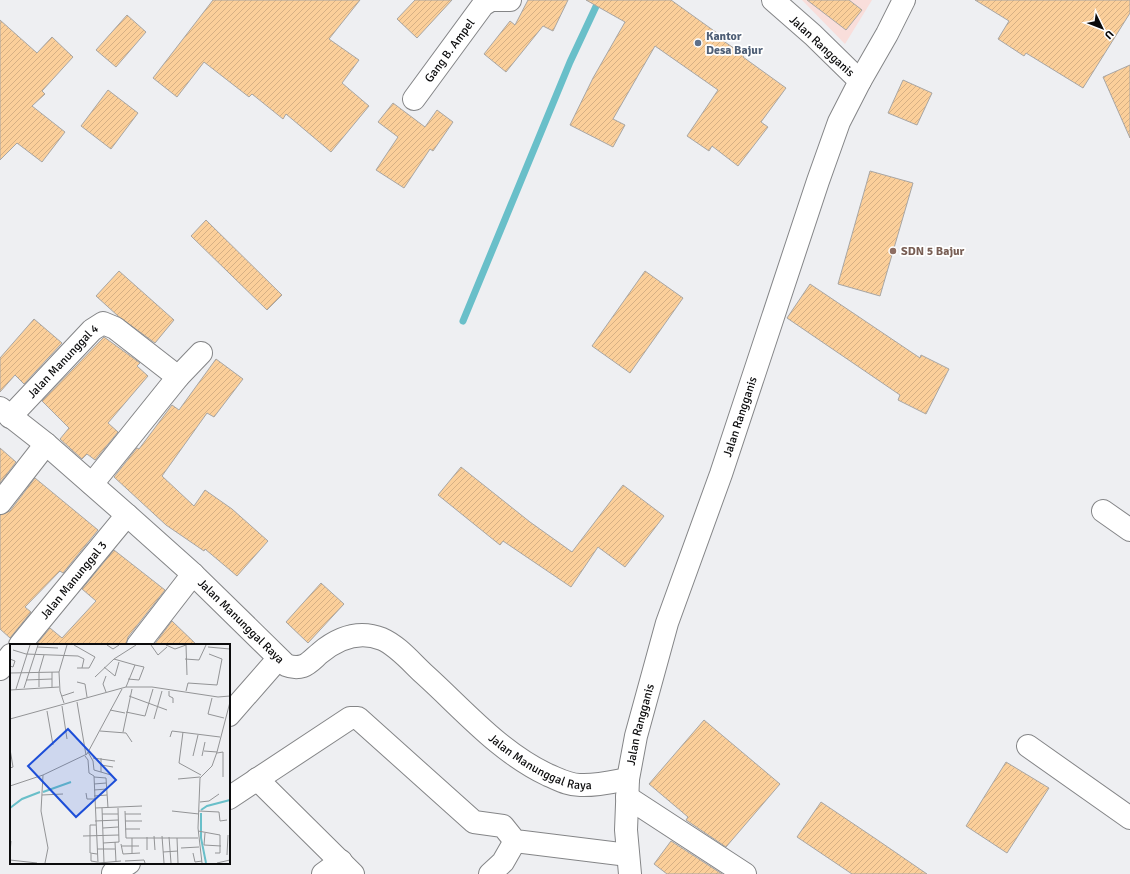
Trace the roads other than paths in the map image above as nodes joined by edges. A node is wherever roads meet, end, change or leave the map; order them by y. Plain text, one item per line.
1 (510, 0) edge
2 (773, 0) edge
3 (904, 0) edge
4 (860, 81) junction
5 (414, 100) dead end
6 (201, 353) dead end
7 (178, 377) junction
8 (5, 412) edge
9 (46, 444) junction
10 (92, 484) junction
11 (0, 503) edge
12 (1103, 511) dead end
13 (128, 515) junction
14 (1130, 530) edge
15 (193, 574) junction
16 (21, 644) edge
17 (139, 644) edge
18 (10, 656) edge
19 (278, 659) junction
20 (0, 670) edge
21 (10, 679) edge
22 (230, 714) edge
23 (1028, 746) dead end
24 (257, 779) junction
25 (627, 788) junction
26 (230, 797) edge
27 (1130, 818) edge
28 (515, 841) junction
29 (629, 865) edge
30 (347, 867) edge
31 (323, 874) edge
32 (490, 874) edge
33 (745, 874) edge

1 - 5 street, Gang B. Ampel
2 - 4 street, Jalan Rangganis
3 - 4 street
4 - 25 street, Jalan Rangganis
6 - 7 street
7 - 8 street, Jalan Manunggal 4
7 - 10 street
8 - 9 street, Jalan Manunggal Raya
9 - 10 street, Jalan Manunggal Raya
9 - 11 street
10 - 13 street, Jalan Manunggal Raya
12 - 14 street
13 - 15 street, Jalan Manunggal Raya
13 - 16 street, Jalan Manunggal 3
15 - 17 street
15 - 19 street, Jalan Manunggal Raya
18 - 20 street
19 - 22 street
19 - 25 street, Jalan Manunggal Raya
20 - 21 street
23 - 27 street
24 - 26 street
24 - 28 street
24 - 30 street
25 - 29 street, Jalan Rangganis
25 - 33 street
28 - 29 street
28 - 32 street
30 - 31 street

